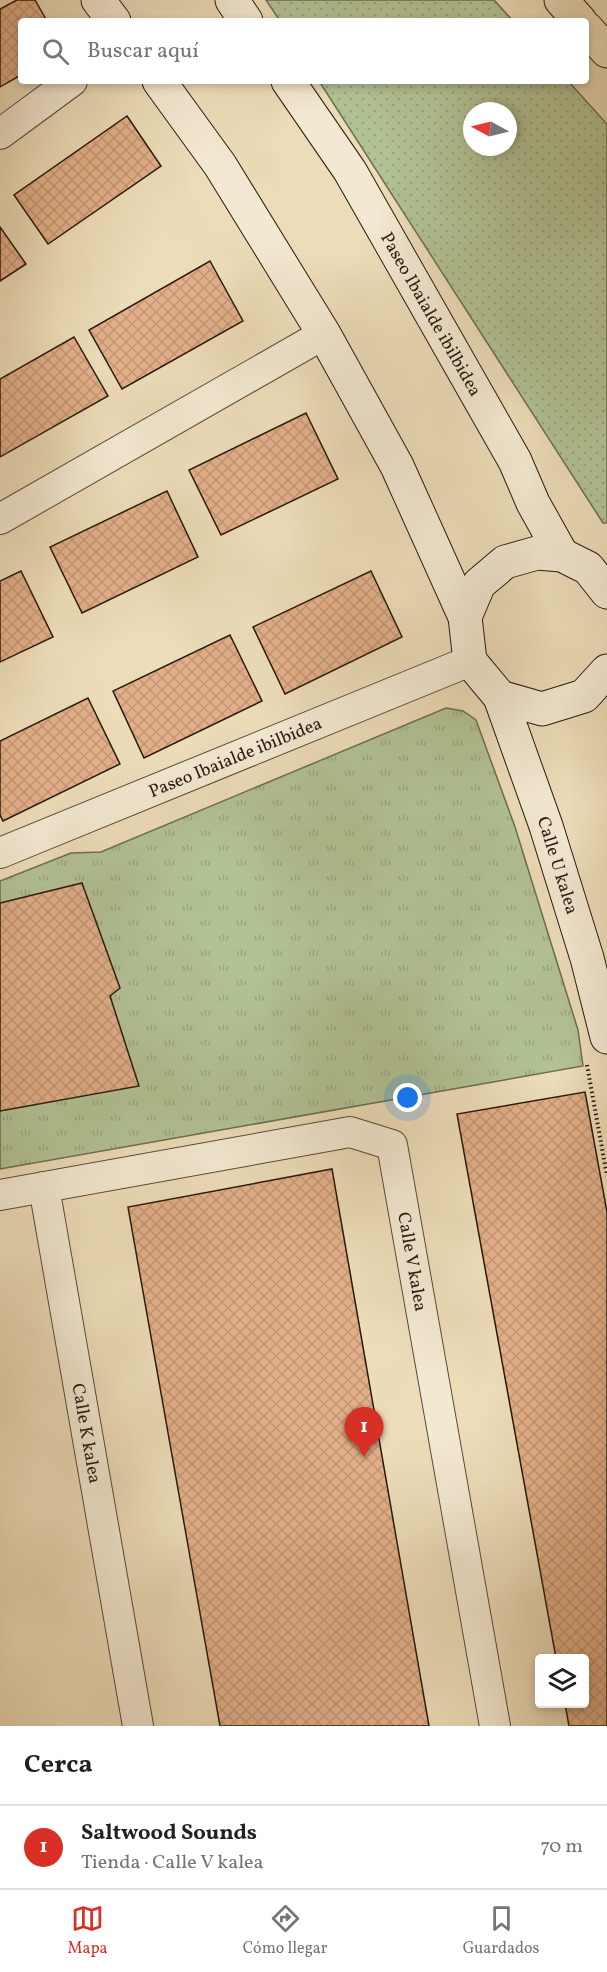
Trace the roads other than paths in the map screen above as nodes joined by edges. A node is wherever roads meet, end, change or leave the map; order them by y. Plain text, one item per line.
1 (98, 0) edge
2 (232, 0) edge
3 (561, 0) edge
4 (112, 18) edge
5 (244, 18) edge
6 (577, 18) edge
7 (589, 31) edge
8 (607, 51) edge
9 (68, 84) edge
10 (161, 84) edge
11 (290, 84) edge
12 (0, 134) edge
13 (324, 334) junction
14 (0, 519) edge
15 (562, 555) junction
16 (607, 592) edge
17 (465, 617) junction
18 (470, 661) junction
19 (607, 671) edge
20 (500, 697) junction
21 (0, 853) edge
22 (607, 1037) edge
23 (44, 1187) junction
24 (0, 1195) edge
25 (138, 1726) edge
26 (495, 1726) edge

1 - 4 street
2 - 5 street
3 - 6 highway
7 - 8 highway
9 - 12 street
10 - 13 street
11 - 15 street, Paseo Ibaialde ibilbidea
13 - 14 street
13 - 17 street
15 - 16 street
15 - 17 street
17 - 18 street
18 - 20 street
18 - 21 street, Paseo Ibaialde ibilbidea
19 - 20 street
20 - 22 street, Calle U kalea
23 - 24 street
23 - 25 street, Calle K kalea
23 - 26 street, Calle V kalea

